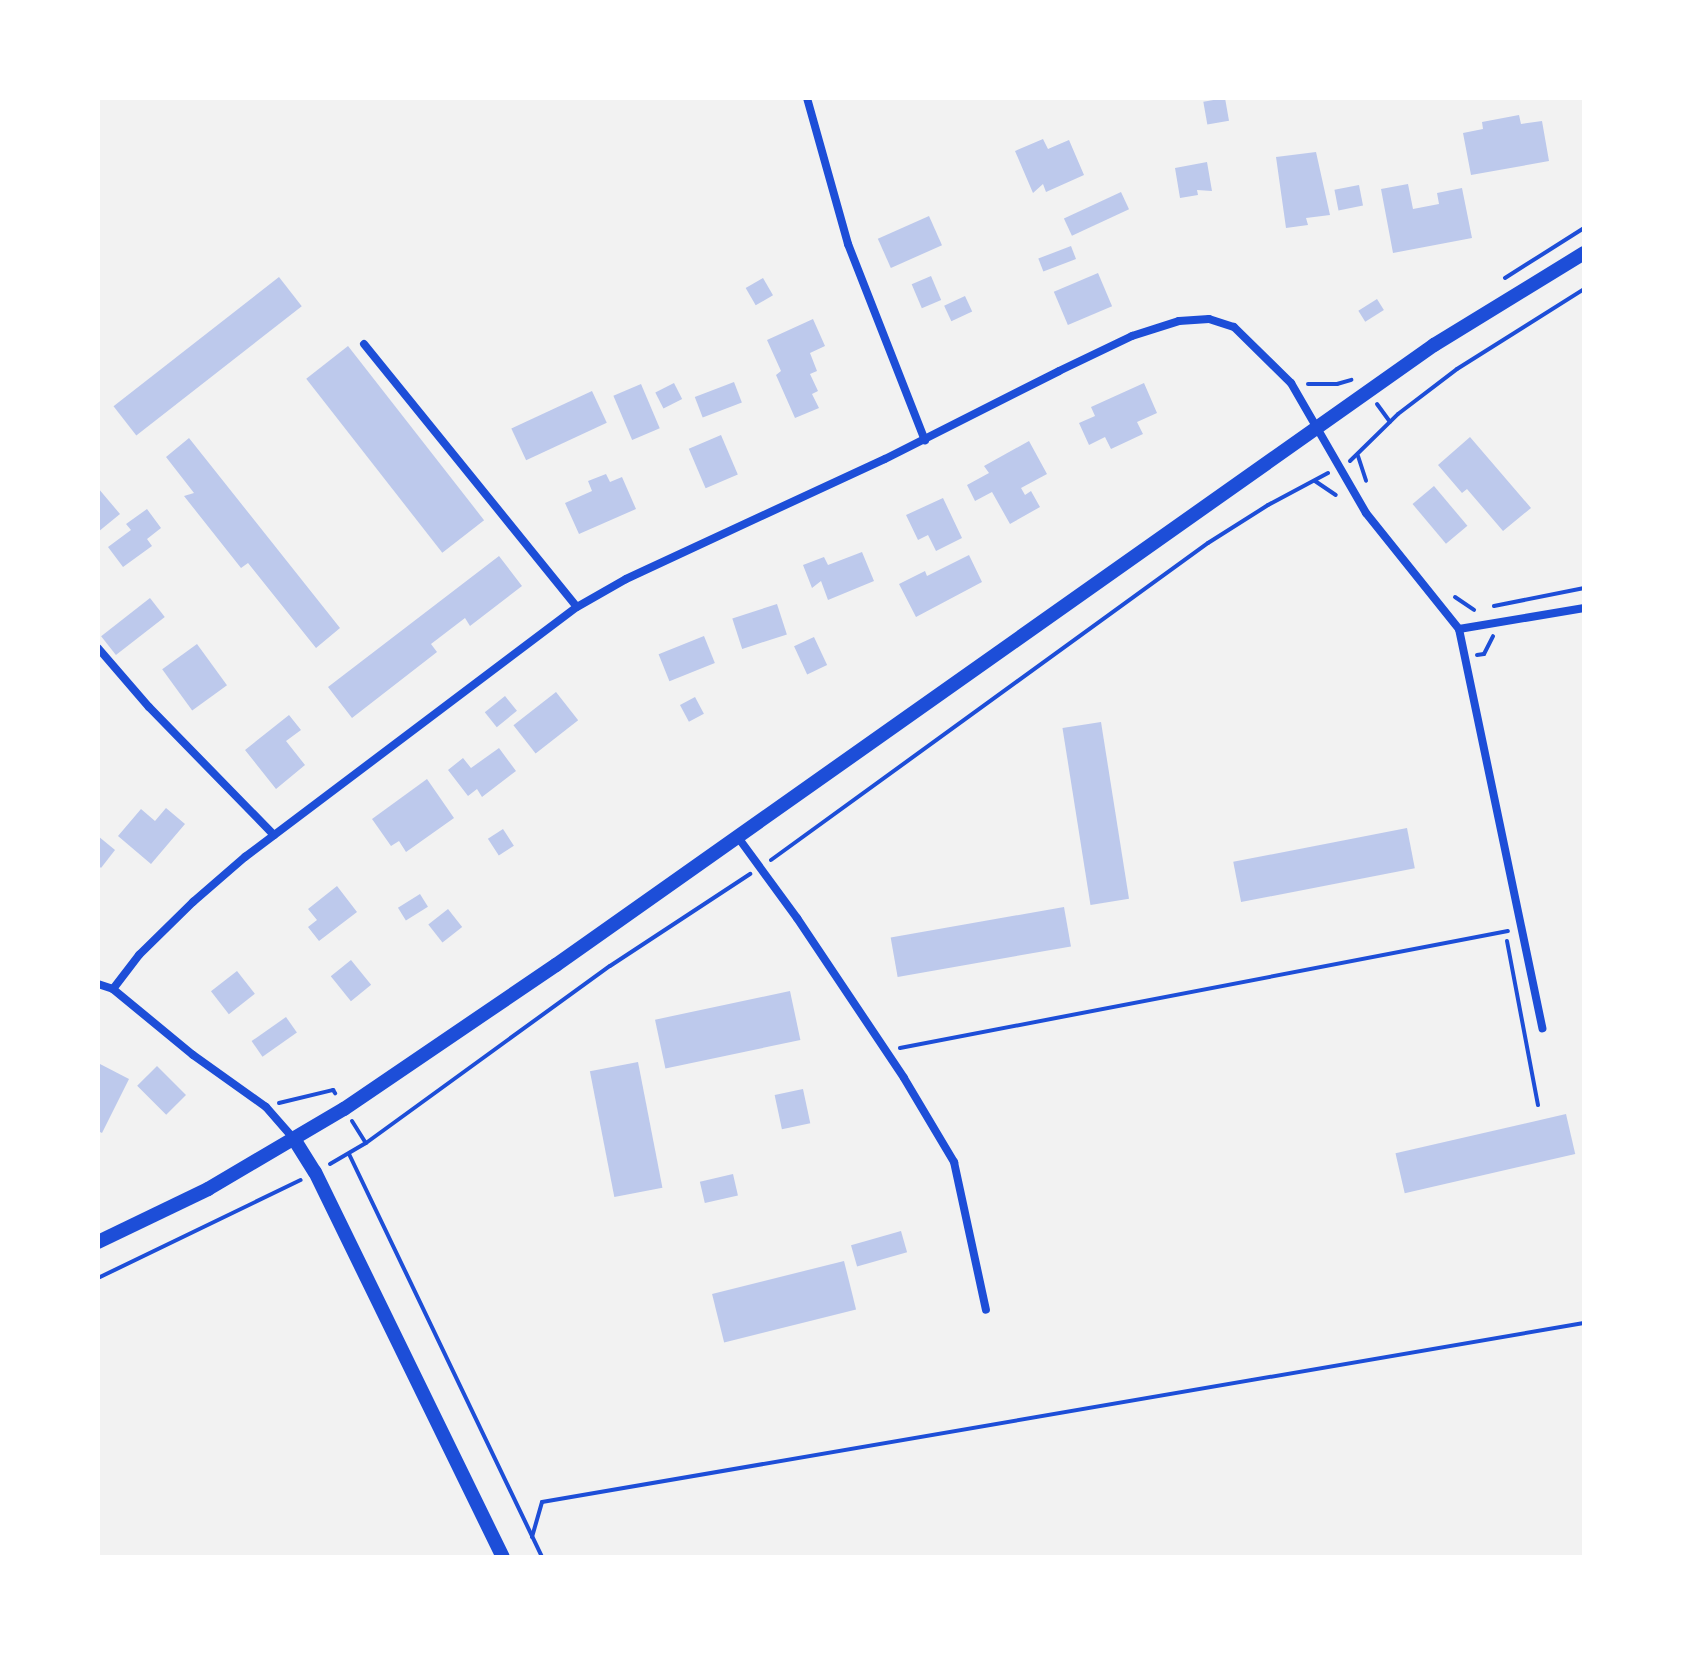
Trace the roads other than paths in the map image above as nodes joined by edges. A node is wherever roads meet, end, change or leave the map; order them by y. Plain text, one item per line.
1 (807, 98) edge
2 (1584, 253) edge
3 (364, 344) dead end
4 (1316, 429) junction
5 (925, 440) junction
6 (577, 607) junction
7 (1584, 608) edge
8 (1459, 629) junction
9 (98, 648) edge
10 (274, 835) junction
11 (737, 835) junction
12 (98, 984) edge
13 (113, 989) junction
14 (1542, 1028) dead end
15 (294, 1139) junction
16 (98, 1242) edge
17 (986, 1310) dead end
18 (503, 1557) edge

1 - 5 street
2 - 4 street
3 - 6 street
4 - 5 street
4 - 8 street
4 - 11 street
5 - 6 street
6 - 10 street
7 - 8 street
8 - 14 street
9 - 10 street
10 - 13 street
11 - 15 street
11 - 17 street
12 - 13 street
13 - 15 street
15 - 16 street
15 - 18 street

